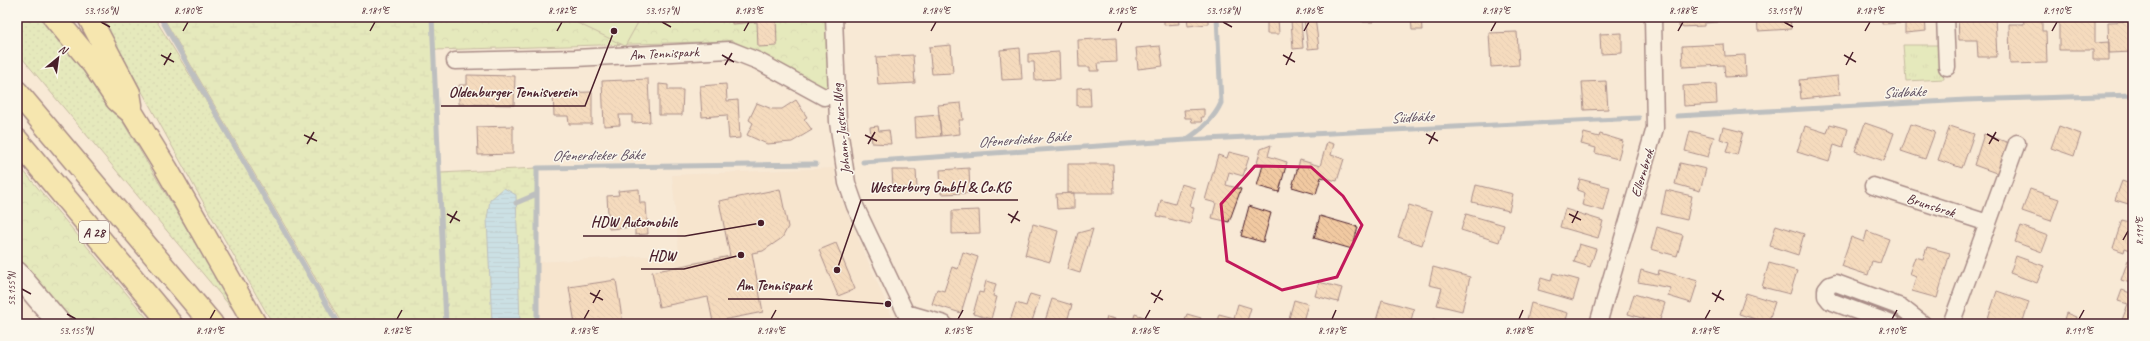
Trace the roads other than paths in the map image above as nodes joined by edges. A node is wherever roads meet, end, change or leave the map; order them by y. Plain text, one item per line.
1 (54, 17) edge
2 (89, 17) edge
3 (834, 17) edge
4 (1653, 17) edge
5 (1945, 17) edge
6 (455, 61) dead end
7 (1947, 67) dead end
8 (17, 92) edge
9 (837, 94) junction
10 (132, 113) junction
11 (17, 140) edge
12 (2017, 143) dead end
13 (1873, 186) dead end
14 (1988, 223) junction
15 (17, 273) edge
16 (908, 318) edge
17 (60, 324) edge
18 (171, 324) edge
19 (212, 324) edge
20 (255, 324) edge
21 (944, 324) edge
22 (1598, 324) edge
23 (1892, 324) edge
24 (1923, 324) edge
25 (1951, 324) edge

1 - 10 highway
2 - 10 highway
3 - 9 street, Johann-Justus-Weg
4 - 22 street, Ellernbrok
5 - 7 street
6 - 9 street, Am Tennispark
8 - 19 highway, A 28
9 - 16 street, Johann-Justus-Weg
10 - 20 highway
11 - 18 highway, A 28
12 - 14 street
13 - 14 street, Brunsbrok
14 - 25 street
15 - 17 street
16 - 21 street
23 - 24 street

